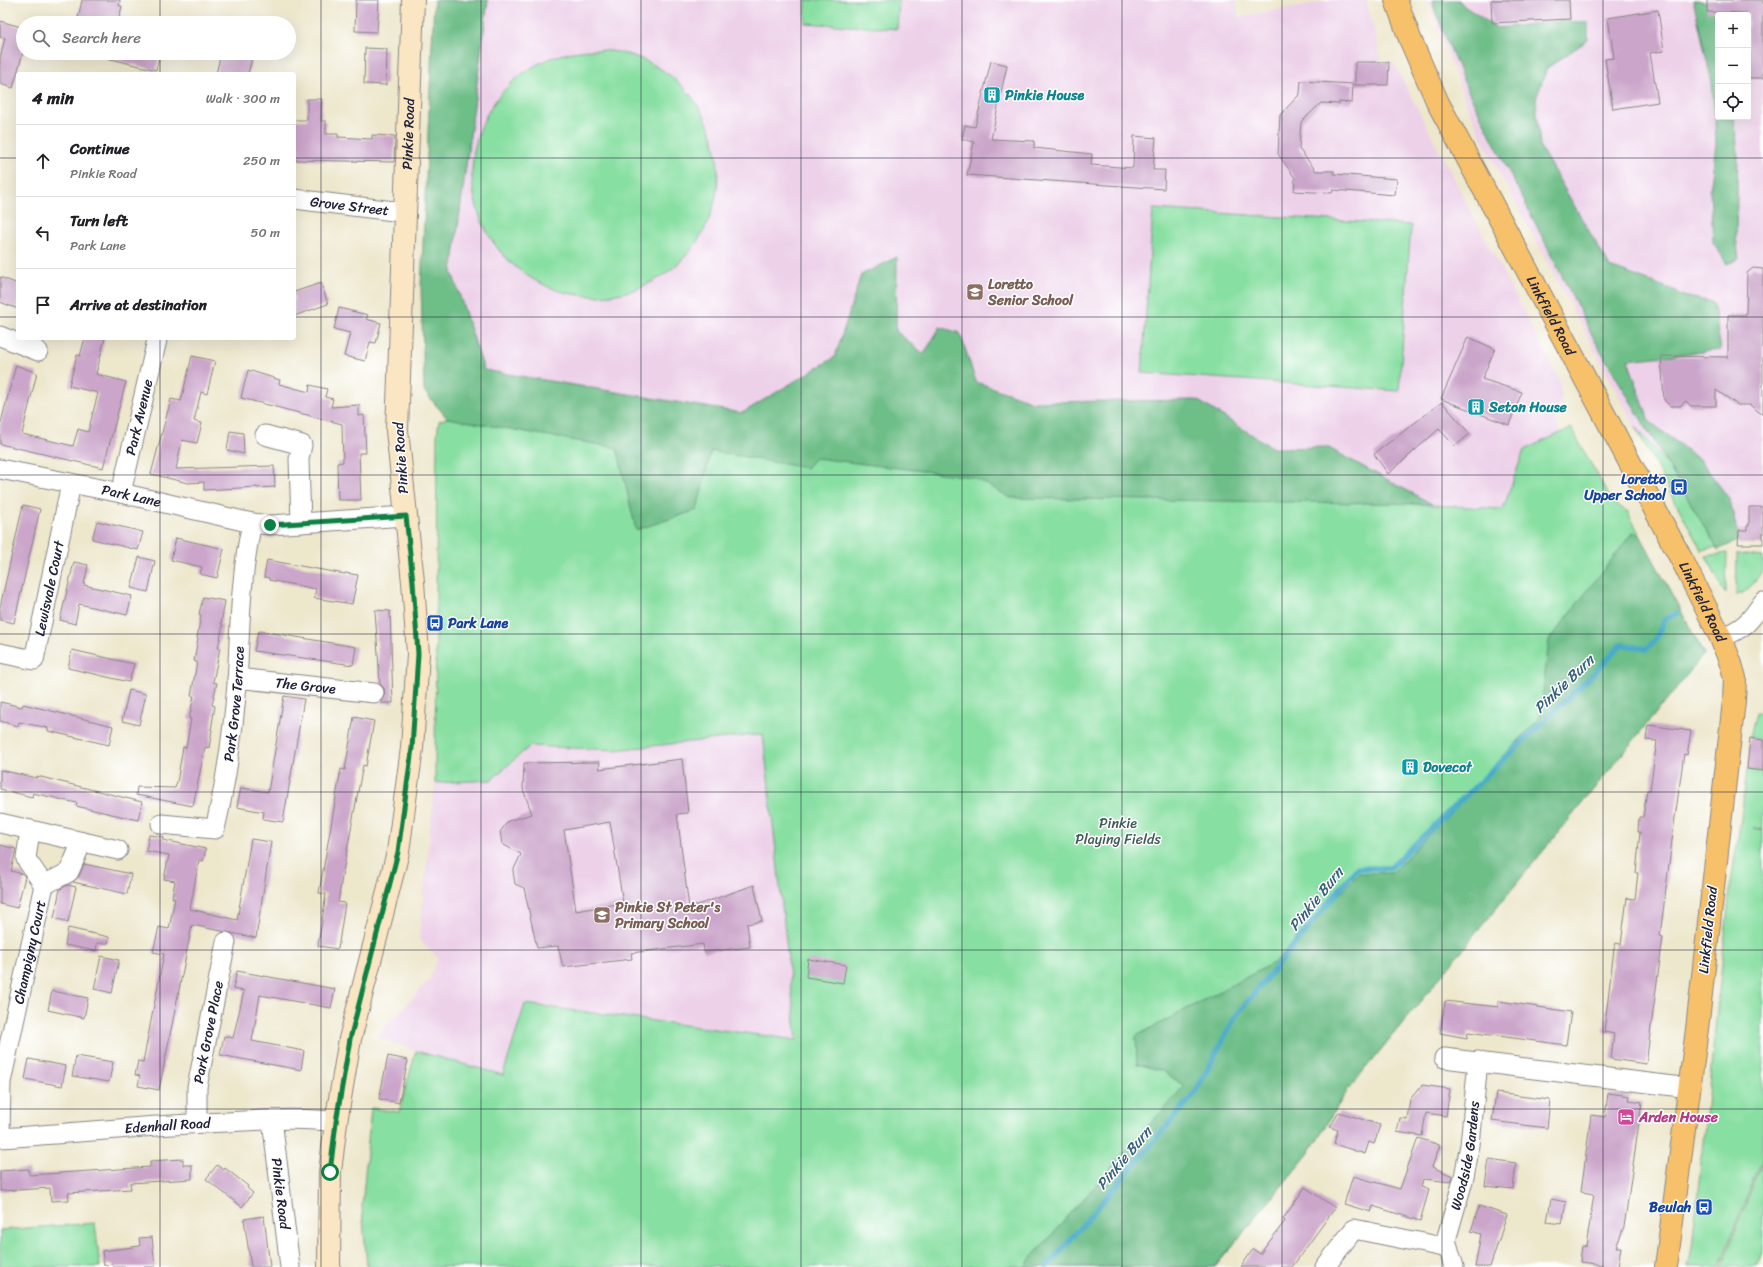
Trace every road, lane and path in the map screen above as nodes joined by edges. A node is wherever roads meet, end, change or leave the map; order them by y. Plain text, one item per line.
1 (413, 0) edge
2 (1396, 0) edge
3 (296, 199) edge
4 (405, 211) junction
5 (0, 337) edge
6 (157, 340) dead end
7 (38, 351) dead end
8 (265, 435) dead end
9 (0, 469) edge
10 (72, 484) junction
11 (121, 494) junction
12 (406, 516) junction
13 (252, 523) junction
14 (301, 523) junction
15 (1763, 602) edge
16 (1721, 638) junction
17 (0, 653) edge
18 (237, 678) junction
19 (374, 693) dead end
20 (0, 823) edge
21 (161, 824) dead end
22 (30, 830) junction
23 (82, 842) junction
24 (118, 850) dead end
25 (44, 885) junction
26 (226, 942) dead end
27 (1444, 1058) dead end
28 (1478, 1061) junction
29 (1690, 1088) junction
30 (272, 1120) junction
31 (336, 1122) junction
32 (197, 1123) junction
33 (0, 1138) edge
34 (1448, 1248) junction
35 (290, 1267) edge
36 (329, 1267) edge
37 (1325, 1267) edge
38 (1454, 1267) edge
39 (1666, 1267) edge

1 - 4 main road, Pinkie Road
2 - 16 main road, Linkfield Road
3 - 4 street, Grove Street
4 - 12 main road, Pinkie Road
5 - 7 street
6 - 11 street, Park Avenue
8 - 14 street
9 - 10 street, Park Lane
10 - 11 street, Park Lane
10 - 17 street, Lewisvale Court
11 - 13 street, Park Lane
12 - 14 street, Park Lane
12 - 31 main road, Pinkie Road
13 - 14 street, Park Lane
13 - 18 street, Park Grove Terrace
15 - 16 street
16 - 29 main road, Linkfield Road
18 - 19 street, The Grove
18 - 21 street, Park Grove Terrace
20 - 22 street
22 - 23 street
22 - 25 street, Champigny Court
23 - 24 street
23 - 25 street, Champigny Court
25 - 33 street, Champigny Court
26 - 32 street, Park Grove Place
27 - 28 street
28 - 29 street
28 - 34 street, Woodside Gardens
29 - 39 main road, Linkfield Road
30 - 31 street, Edenhall Road
30 - 32 street, Edenhall Road
30 - 35 street, Pinkie Road
31 - 36 main road, Pinkie Road
32 - 33 street, Edenhall Road
34 - 37 street
34 - 38 street, Woodside Gardens

